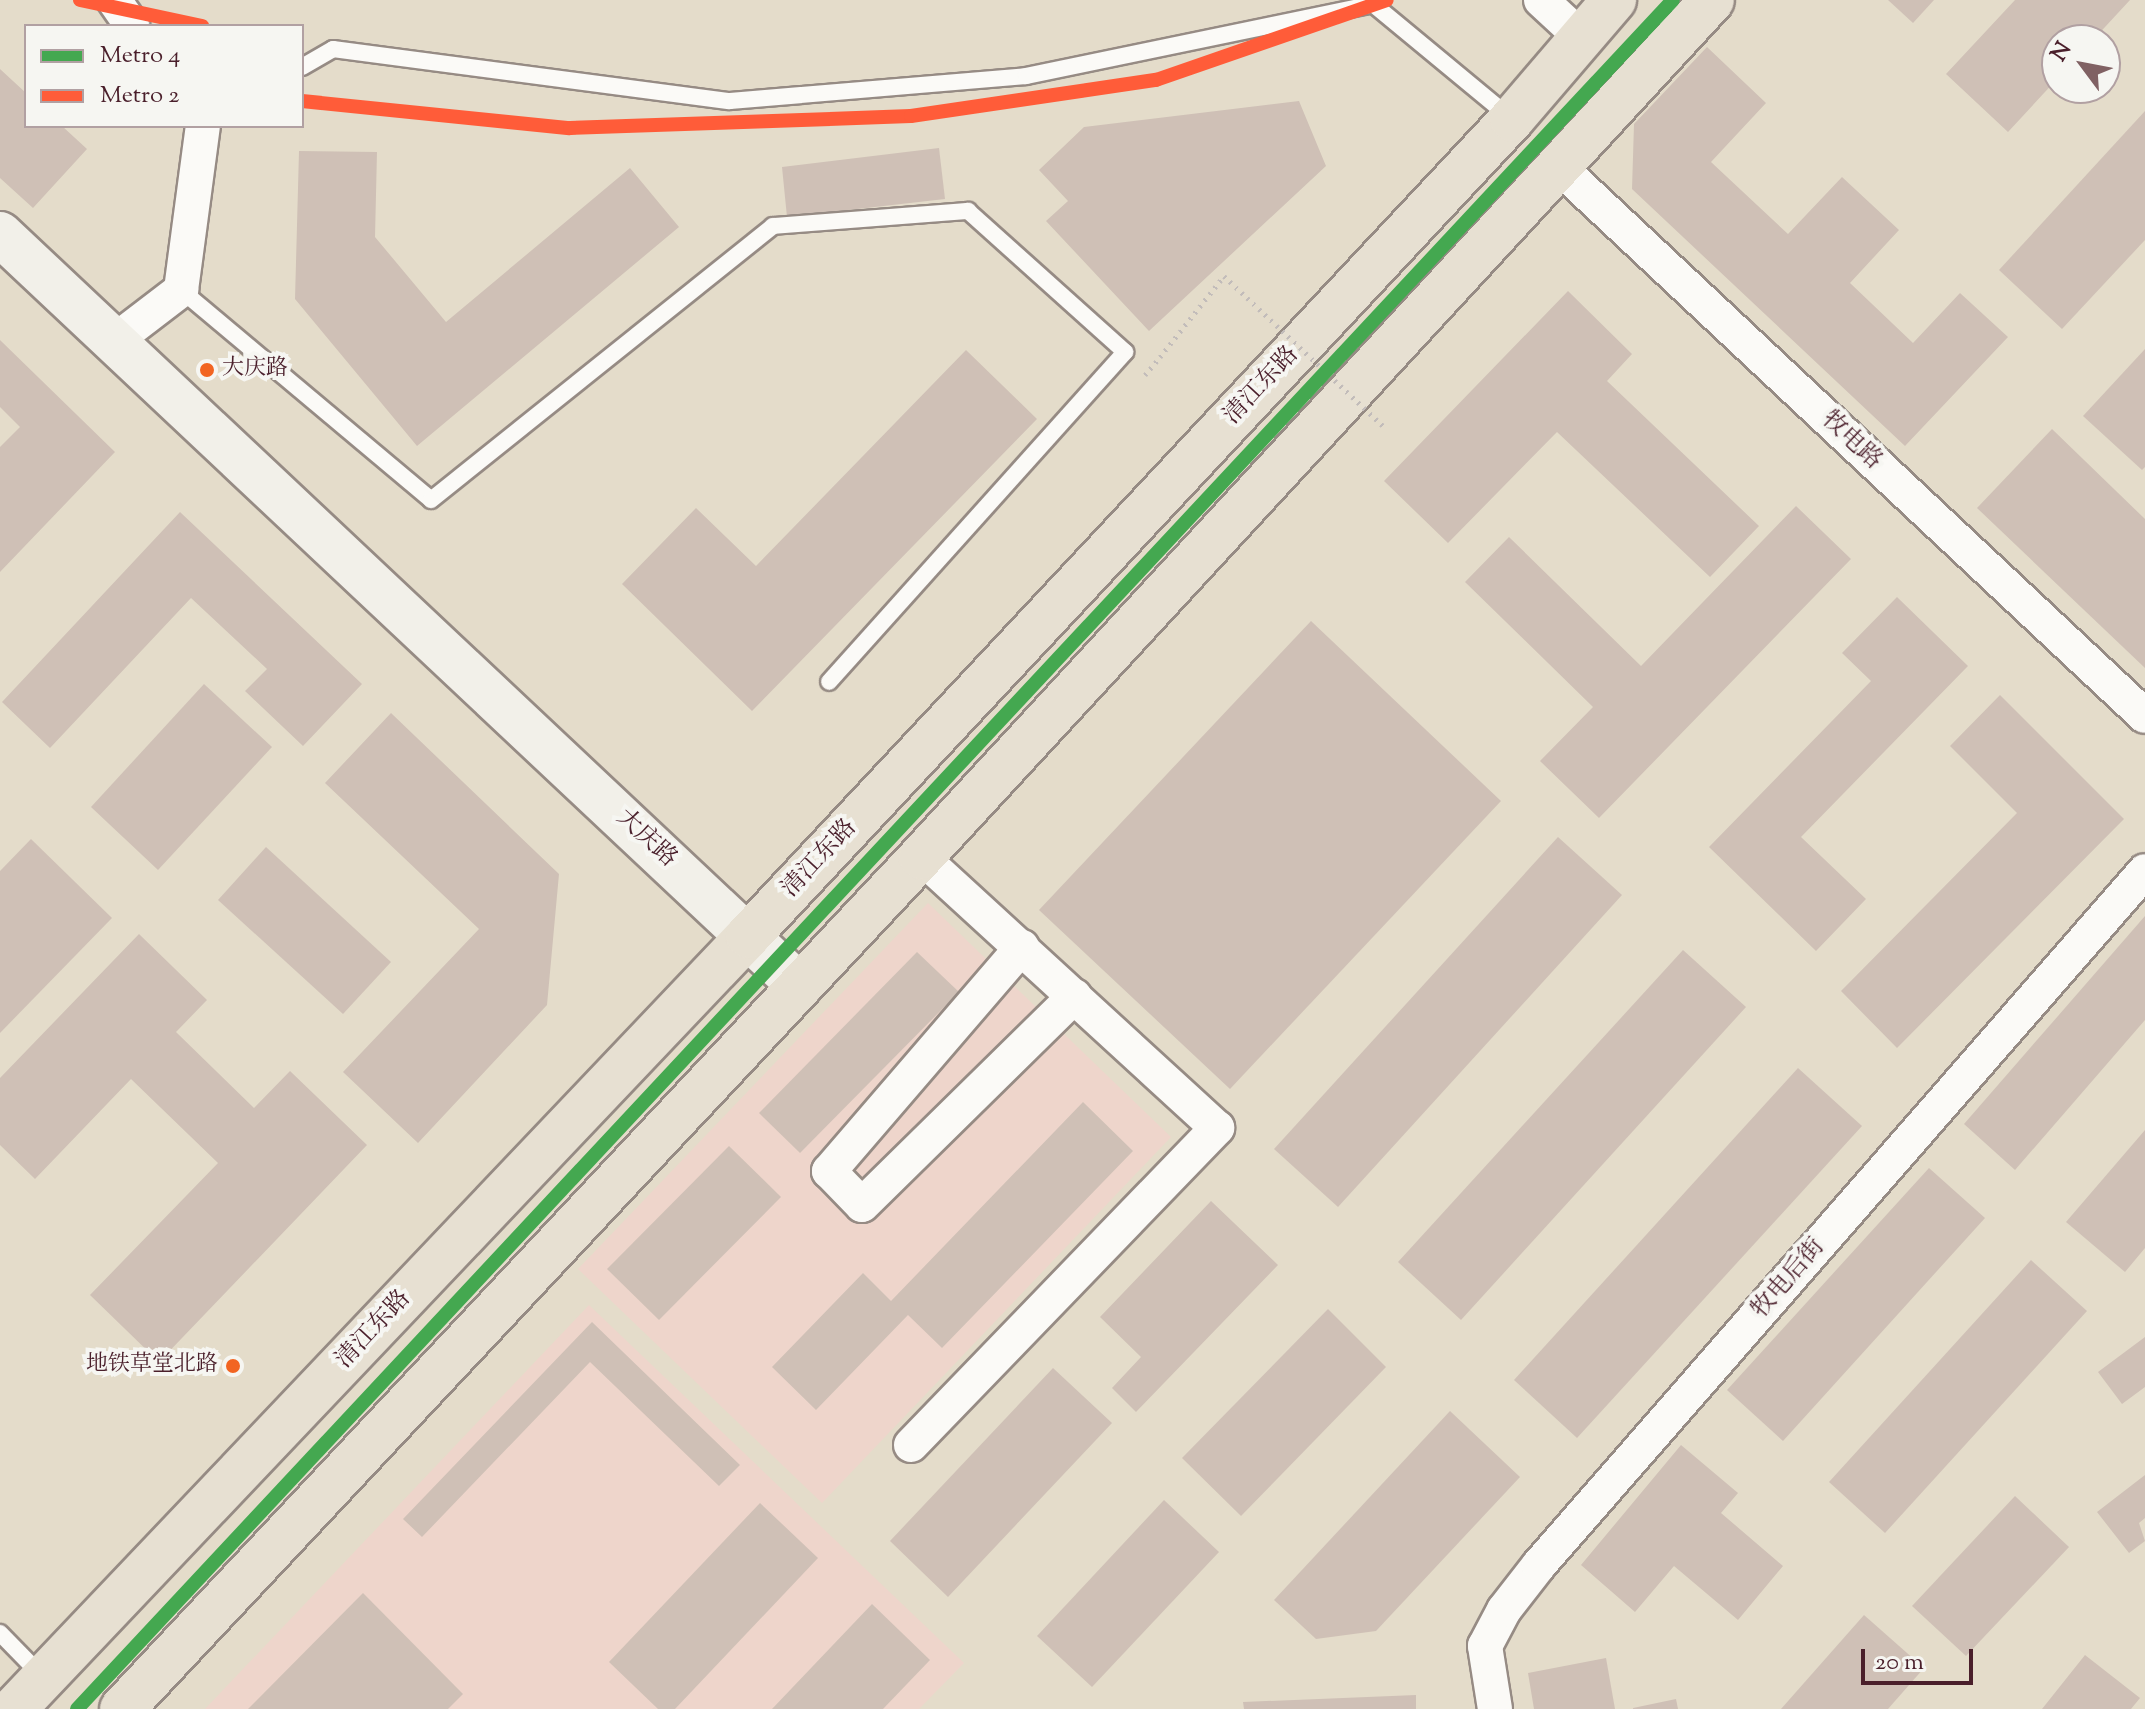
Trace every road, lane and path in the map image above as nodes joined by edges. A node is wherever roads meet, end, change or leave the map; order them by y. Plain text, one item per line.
1 (114, 0) edge
2 (1541, 0) edge
3 (1614, 0) edge
4 (1712, 0) edge
5 (131, 24) edge
6 (1580, 36) junction
7 (304, 66) edge
8 (1512, 119) junction
9 (203, 128) edge
10 (1558, 166) junction
11 (0, 234) edge
12 (181, 290) junction
13 (117, 339) junction
14 (1160, 357) dead end
15 (1384, 427) dead end
16 (829, 682) dead end
17 (2145, 716) edge
18 (921, 857) junction
19 (2145, 871) edge
20 (748, 936) junction
21 (1022, 947) junction
22 (800, 986) junction
23 (1075, 996) junction
24 (911, 1445) dead end
25 (0, 1633) edge
26 (45, 1678) junction
27 (14, 1709) edge
28 (122, 1709) edge
29 (1495, 1709) edge

1 - 5 street
2 - 6 street
3 - 6 main road, 清江东路
4 - 10 main road
6 - 8 main road, 清江东路
7 - 8 lane
8 - 20 main road, 清江东路
9 - 12 street
10 - 17 street, 牧电路
10 - 18 main road
11 - 13 street, 大庆路
12 - 13 street
12 - 16 lane
13 - 20 street, 大庆路
14 - 15 path, bridge
18 - 21 street
18 - 22 main road
19 - 29 street, 牧电后街
20 - 22 street, 大庆路
20 - 26 main road, 清江东路
21 - 23 street
21 - 23 street
22 - 28 main road
23 - 24 street
25 - 26 lane
26 - 27 main road, 清江东路

